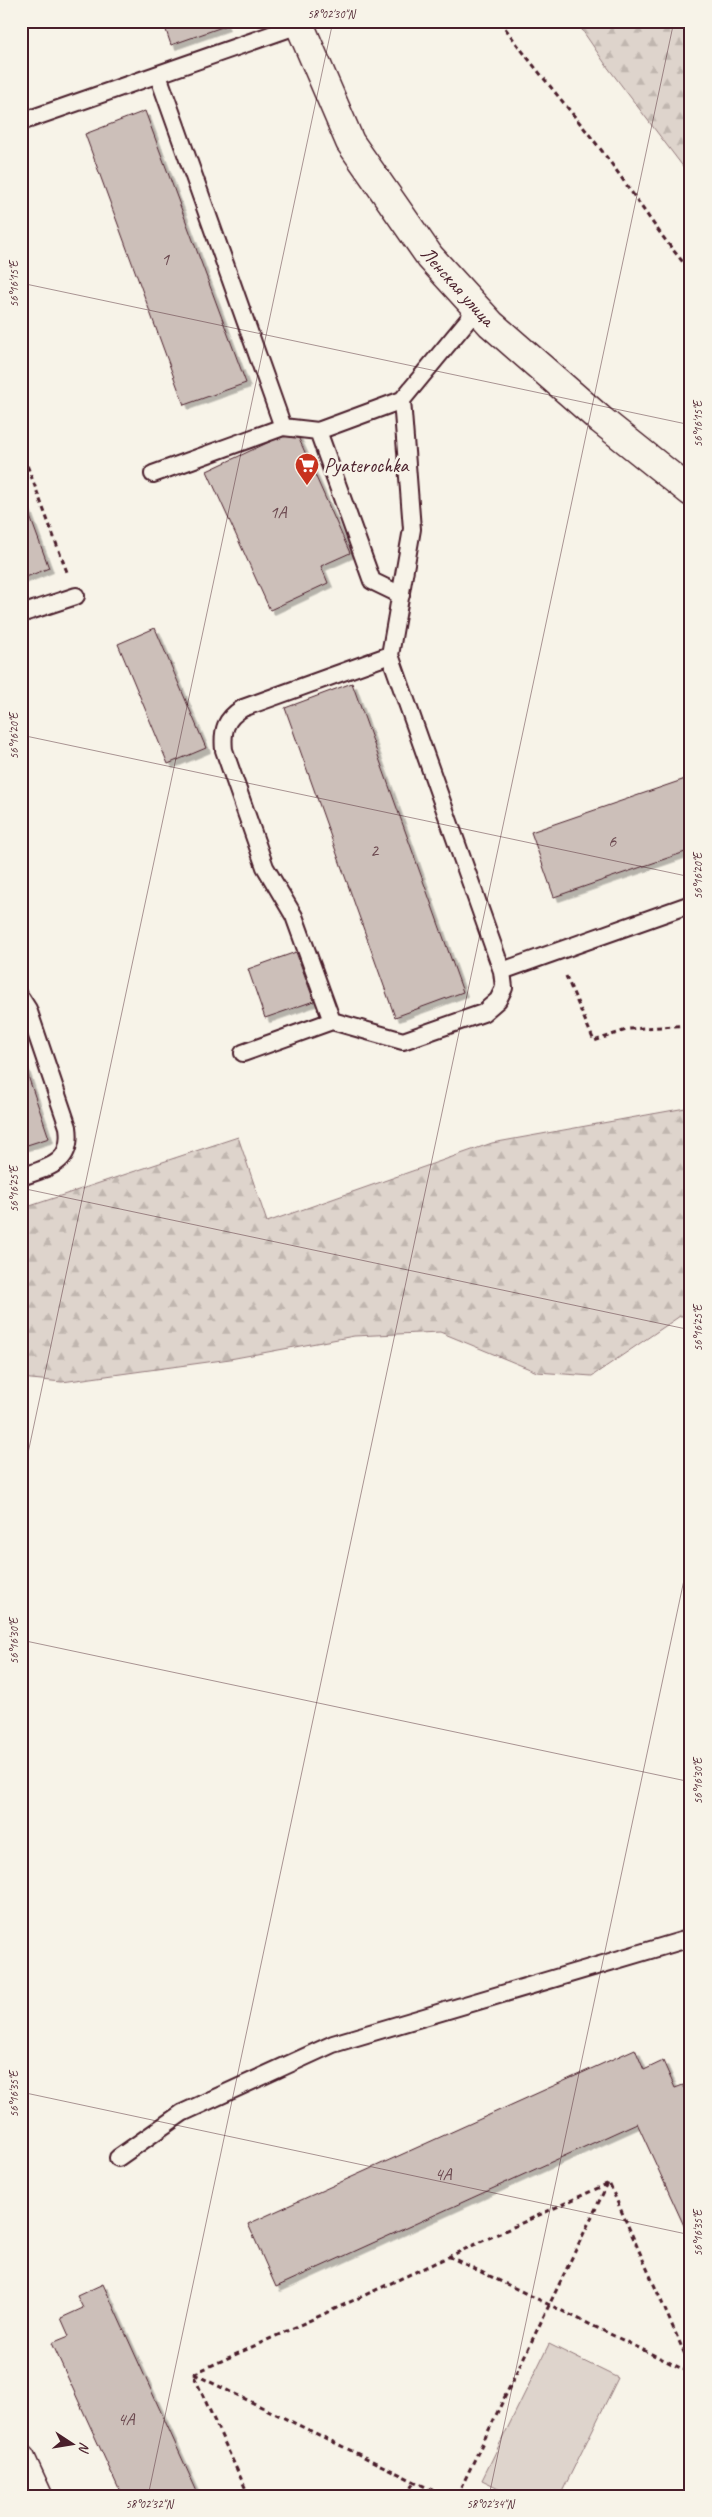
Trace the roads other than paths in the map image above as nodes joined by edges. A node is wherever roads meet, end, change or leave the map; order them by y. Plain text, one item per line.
1 (299, 23) edge
2 (158, 75) junction
3 (21, 122) edge
4 (477, 309) junction
5 (402, 400) junction
6 (283, 427) junction
7 (318, 430) junction
8 (153, 474) dead end
9 (691, 492) edge
10 (401, 595) junction
11 (76, 596) road end
12 (21, 614) edge
13 (390, 655) junction
14 (691, 904) edge
15 (502, 971) junction
16 (21, 998) edge
17 (332, 1021) junction
18 (243, 1053) dead end
19 (21, 1177) edge
20 (691, 1938) edge
21 (118, 2158) dead end
22 (21, 2459) edge
23 (38, 2496) edge

1 - 2 lane
1 - 4 street, Ленская улица
2 - 3 lane
2 - 6 lane
4 - 5 lane
4 - 9 street, Ленская улица
5 - 7 lane
5 - 10 lane
6 - 7 lane
6 - 8 lane
7 - 10 lane
10 - 13 lane
11 - 12 lane
13 - 15 lane
13 - 17 lane
14 - 15 lane
15 - 17 lane
16 - 19 lane
17 - 18 lane
20 - 21 lane
22 - 23 street

